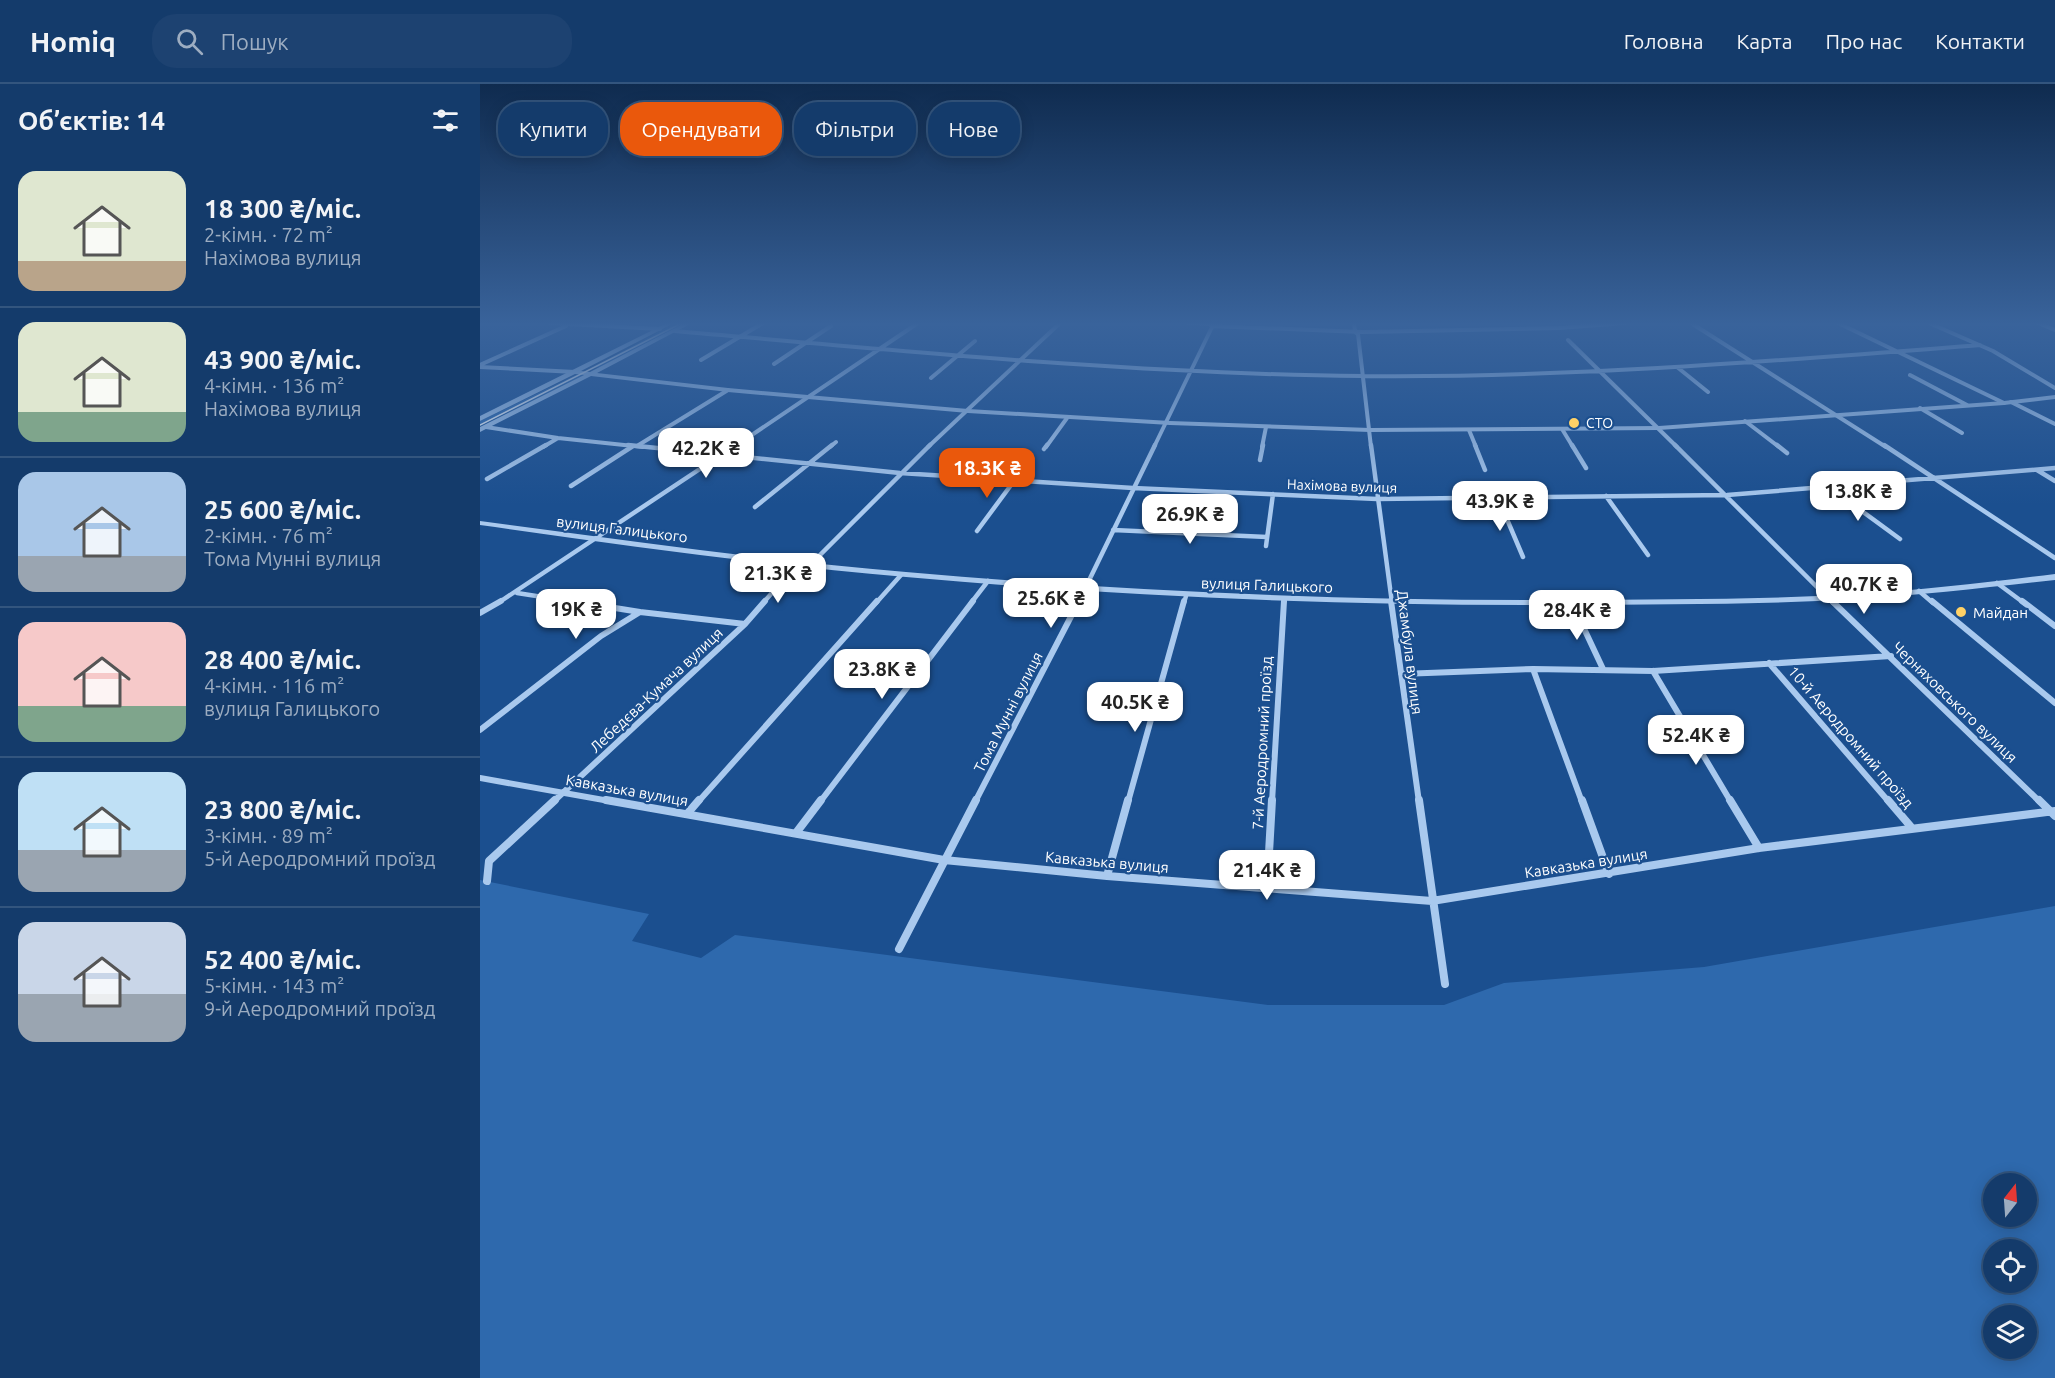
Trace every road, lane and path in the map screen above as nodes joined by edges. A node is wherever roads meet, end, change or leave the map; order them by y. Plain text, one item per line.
1 (553, 383) edge
2 (573, 383) edge
3 (672, 383) edge
4 (829, 383) edge
5 (998, 383) edge
6 (1184, 383) edge
7 (1364, 383) edge
8 (1613, 383) edge
9 (1698, 383) edge
10 (1786, 383) edge
11 (1926, 383) edge
12 (1966, 383) edge
13 (728, 390) junction
14 (1708, 392) dead end
15 (809, 397) junction
16 (2055, 397) edge
17 (2007, 403) junction
18 (1967, 405) junction
19 (1920, 408) junction
20 (968, 411) junction
21 (1834, 414) junction
22 (1067, 418) junction
23 (480, 419) edge
24 (1745, 421) junction
25 (1165, 422) junction
26 (2055, 424) edge
27 (1266, 427) junction
28 (1659, 428) junction
29 (483, 429) edge
30 (1562, 429) junction
31 (1370, 430) junction
32 (1469, 430) junction
33 (1962, 433) dead end
34 (558, 438) junction
35 (836, 442) dead end
36 (636, 446) junction
37 (1044, 449) dead end
38 (1787, 453) dead end
39 (721, 455) junction
40 (1260, 460) dead end
41 (809, 465) junction
42 (1586, 468) dead end
43 (2055, 468) edge
44 (1485, 470) dead end
45 (2037, 470) junction
46 (900, 473) junction
47 (1936, 478) junction
48 (487, 479) dead end
49 (1014, 481) junction
50 (2055, 481) edge
51 (571, 486) dead end
52 (1829, 487) junction
53 (1133, 488) junction
54 (1274, 494) junction
55 (1726, 495) junction
56 (1606, 496) junction
57 (1497, 498) junction
58 (1377, 499) junction
59 (755, 507) dead end
60 (480, 523) edge
61 (1113, 530) junction
62 (977, 531) dead end
63 (1268, 537) junction
64 (1900, 539) dead end
65 (593, 540) junction
66 (1266, 546) dead end
67 (1648, 555) dead end
68 (1522, 557) dead end
69 (2055, 558) edge
70 (779, 562) junction
71 (805, 565) junction
72 (901, 575) junction
73 (786, 577) junction
74 (2055, 577) edge
75 (988, 581) junction
76 (1998, 584) junction
77 (1086, 588) junction
78 (1918, 591) junction
79 (516, 592) junction
80 (1186, 596) junction
81 (1828, 598) junction
82 (1284, 600) junction
83 (1392, 603) junction
84 (1572, 603) junction
85 (640, 612) junction
86 (480, 613) edge
87 (745, 624) junction
88 (2055, 626) edge
89 (1891, 656) junction
90 (1769, 663) junction
91 (1533, 669) junction
92 (1603, 669) junction
93 (1653, 671) junction
94 (1401, 674) junction
95 (2055, 703) edge
96 (480, 730) edge
97 (480, 778) edge
98 (564, 793) junction
99 (2053, 813) edge
100 (687, 814) junction
101 (1912, 828) junction
102 (796, 833) junction
103 (1759, 848) junction
104 (944, 860) junction
105 (1610, 874) junction
106 (1107, 876) junction
107 (487, 881) dead end
108 (1268, 888) junction
109 (1432, 901) junction
110 (899, 949) dead end
111 (1445, 984) dead end

1 - 23 street
2 - 29 street
3 - 13 street
4 - 15 street
5 - 20 street, Лебедєва-Кумача вулиця
6 - 25 street, Тома Мунні вулиця
7 - 31 street, Джамбула вулиця
8 - 28 street, Черняховського вулиця
9 - 14 street
10 - 21 street
11 - 18 street
12 - 17 street
13 - 15 street
13 - 36 street
15 - 20 street
15 - 39 street
16 - 17 street
17 - 18 street
17 - 26 street
18 - 19 street
19 - 21 street
19 - 33 street
20 - 22 street
20 - 46 street, Лебедєва-Кумача вулиця
21 - 24 street
21 - 47 street
22 - 25 street
22 - 37 street
24 - 28 street
24 - 38 street
25 - 27 street
25 - 53 street, Тома Мунні вулиця
27 - 31 street
27 - 40 street
28 - 30 street
28 - 55 street, Черняховського вулиця
29 - 34 street, Нахімова вулиця
30 - 32 street
30 - 42 street
31 - 32 street
31 - 58 street, Джамбула вулиця
32 - 44 street
34 - 36 street, Нахімова вулиця
34 - 48 street
35 - 41 street
36 - 39 street, Нахімова вулиця
36 - 51 street
39 - 41 street, Нахімова вулиця
39 - 65 street
41 - 46 street, Нахімова вулиця
41 - 59 street
43 - 45 street, Нахімова вулиця
45 - 47 street, Нахімова вулиця
45 - 50 street
46 - 49 street, Нахімова вулиця
46 - 71 street, Лебедєва-Кумача вулиця
47 - 52 street, Нахімова вулиця
47 - 69 street
49 - 53 street, Нахімова вулиця
49 - 62 street
52 - 55 street, Нахімова вулиця
52 - 64 street
53 - 54 street, Нахімова вулиця
53 - 61 street, Тома Мунні вулиця
54 - 58 street, Нахімова вулиця
54 - 63 street
55 - 56 street, Нахімова вулиця
55 - 81 street, Черняховського вулиця
56 - 57 street, Нахімова вулиця
56 - 67 street
57 - 58 street, Нахімова вулиця
57 - 68 street
58 - 83 street, Джамбула вулиця
60 - 65 street, вулиця Галицького
61 - 63 street
61 - 77 street, Тома Мунні вулиця
63 - 66 street
65 - 70 street, вулиця Галицького
65 - 79 street
70 - 71 street, вулиця Галицького
70 - 73 street
71 - 72 street, вулиця Галицького
71 - 73 street, Лебедєва-Кумача вулиця
72 - 75 street, вулиця Галицького
72 - 100 street
73 - 87 street, Лебедєва-Кумача вулиця
74 - 76 street, вулиця Галицького
75 - 77 street, вулиця Галицького
75 - 102 street
76 - 78 street, вулиця Галицького
76 - 88 street
77 - 80 street, вулиця Галицького
77 - 104 street, Тома Мунні вулиця
78 - 81 street, вулиця Галицького
78 - 95 street
79 - 85 street
79 - 86 street
80 - 82 street, вулиця Галицького
80 - 106 street
81 - 84 street, вулиця Галицького
81 - 89 street, Черняховського вулиця
82 - 83 street, вулиця Галицького
82 - 108 street, 7-й Аеродромний проїзд
83 - 84 street, вулиця Галицького
83 - 94 street, Джамбула вулиця
84 - 92 street
85 - 87 street
85 - 96 street
87 - 98 street, Лебедєва-Кумача вулиця
89 - 90 street
89 - 99 street, Черняховського вулиця
90 - 93 street
90 - 101 street, 10-й Аеродромний проїзд
91 - 92 street
91 - 94 street
91 - 105 street
92 - 93 street
93 - 103 street
94 - 109 street, Джамбула вулиця
97 - 98 street, Кавказька вулиця
98 - 100 street, Кавказька вулиця
98 - 107 street, Лебедєва-Кумача вулиця
99 - 101 street, Кавказька вулиця
100 - 102 street, Кавказька вулиця
101 - 103 street, Кавказька вулиця
102 - 104 street, Кавказька вулиця
103 - 105 street, Кавказька вулиця
104 - 106 street, Кавказька вулиця
104 - 110 street, Тома Мунні вулиця
105 - 109 street, Кавказька вулиця
106 - 108 street, Кавказька вулиця
108 - 109 street, Кавказька вулиця
109 - 111 street, Джамбула вулиця

